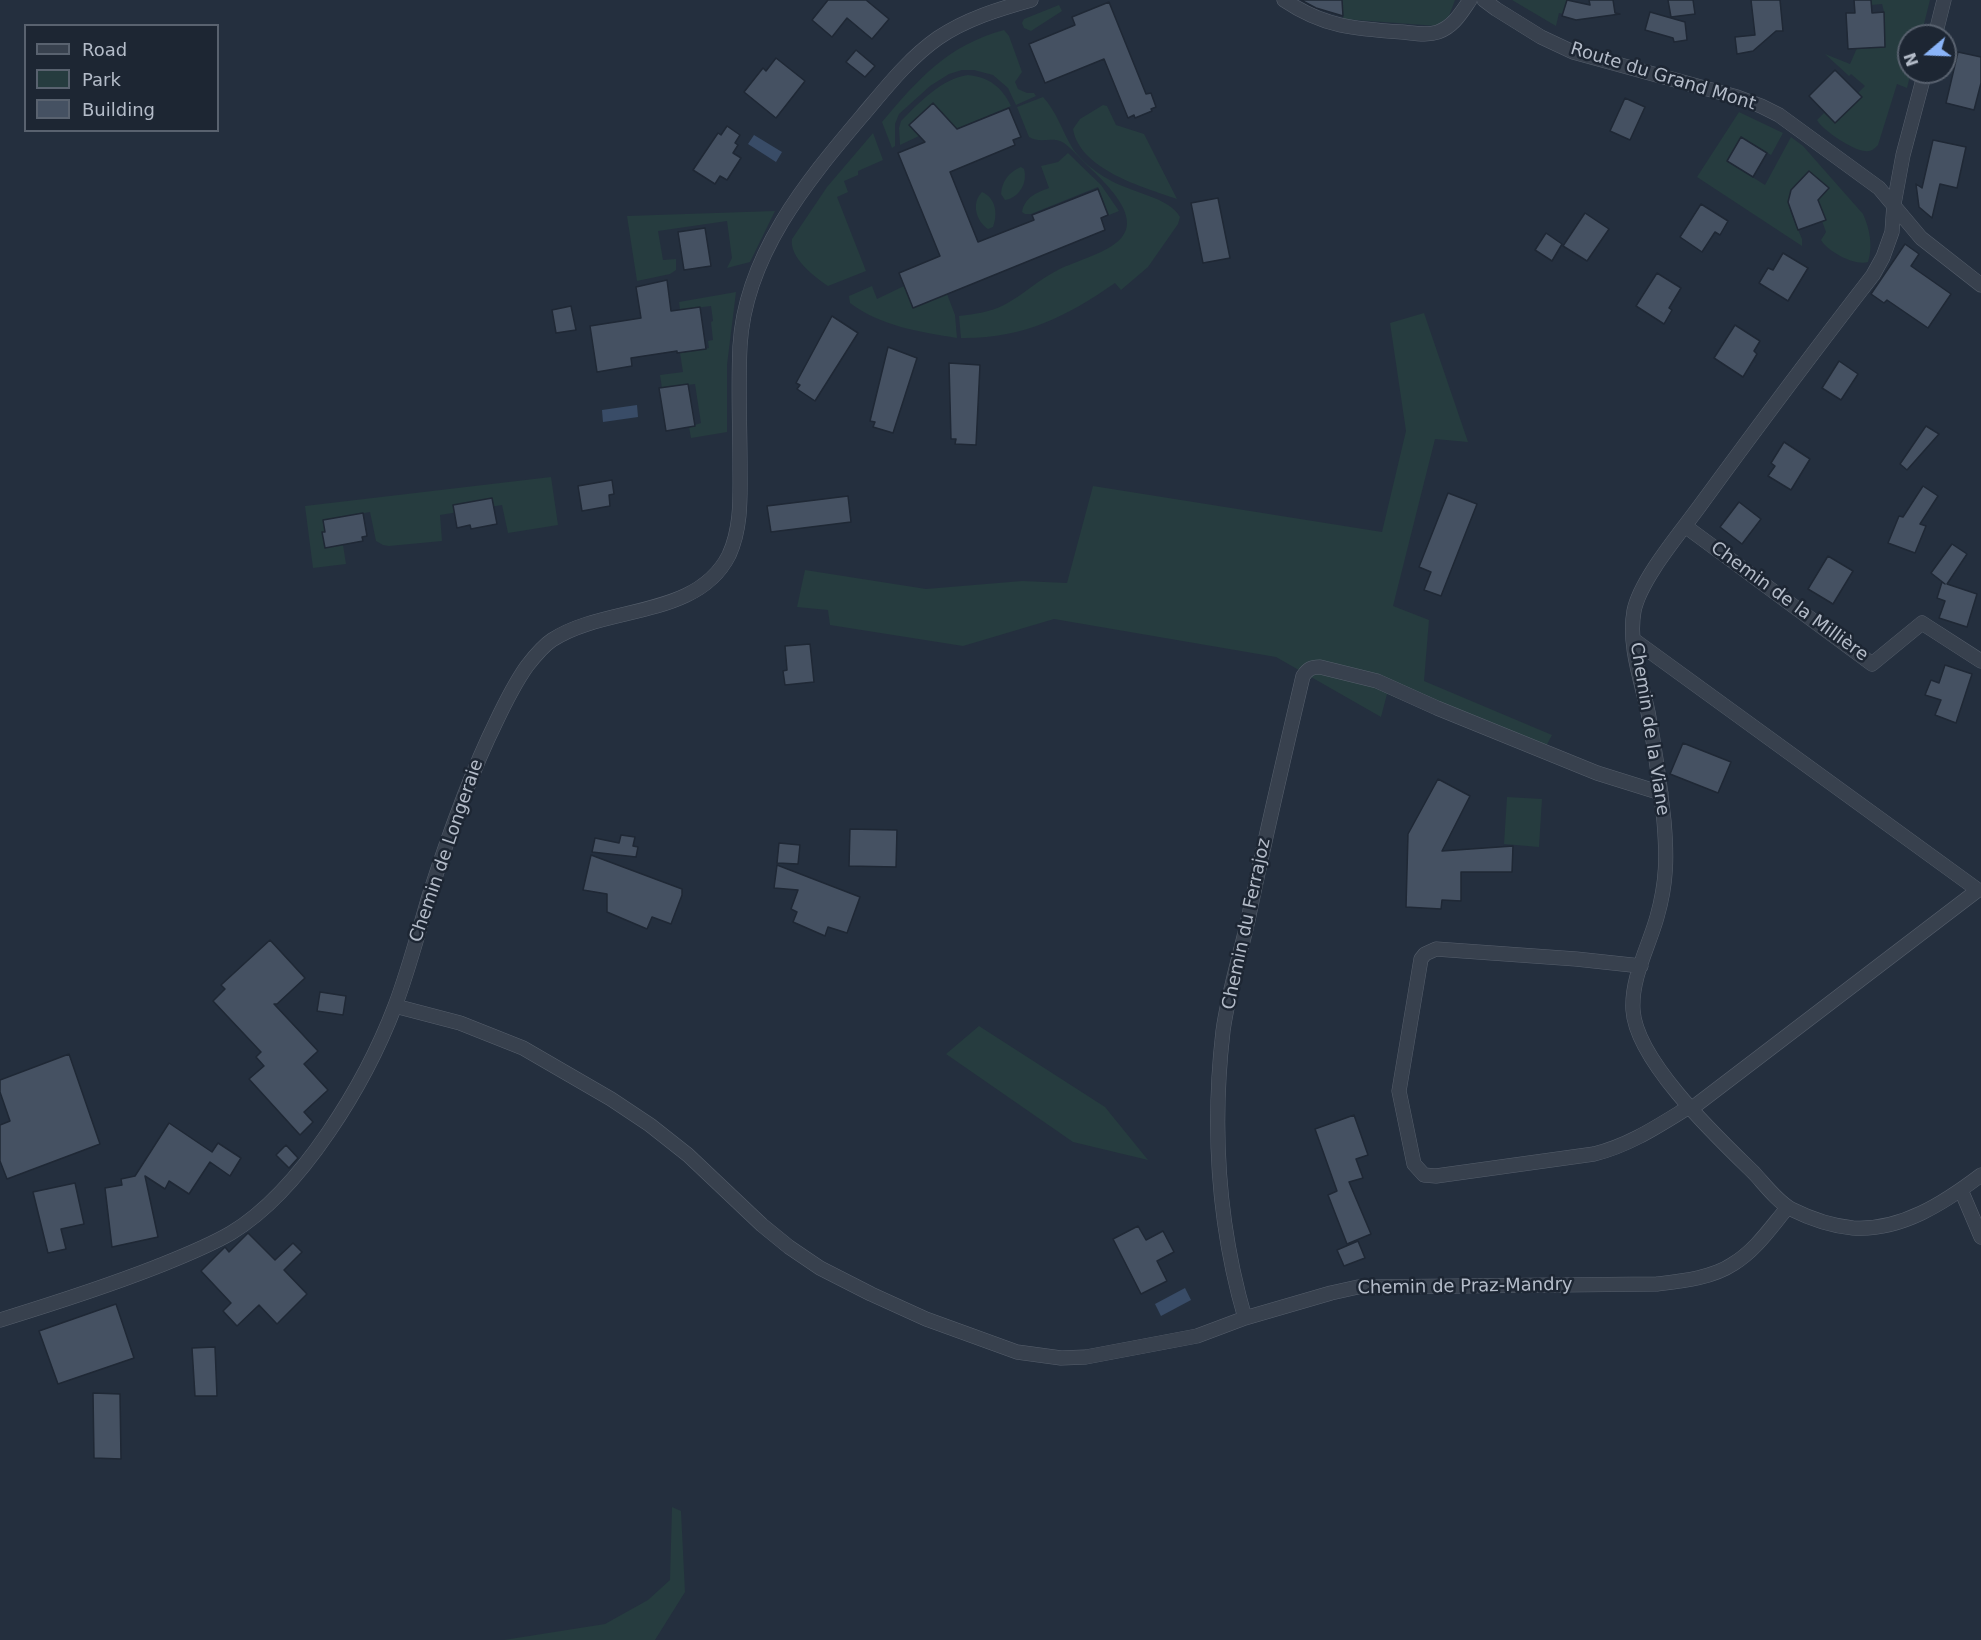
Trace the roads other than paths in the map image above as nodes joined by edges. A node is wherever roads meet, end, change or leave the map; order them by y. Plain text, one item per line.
1 (1031, 0) edge
2 (1284, 0) edge
3 (1470, 0) edge
4 (1484, 0) edge
5 (1944, 0) edge
6 (1938, 24) edge
7 (1922, 84) edge
8 (1894, 204) junction
9 (1981, 285) edge
10 (1685, 526) junction
11 (1634, 640) junction
12 (1981, 661) edge
13 (1661, 793) junction
14 (1641, 966) junction
15 (395, 1006) junction
16 (1690, 1108) junction
17 (1981, 1175) edge
18 (1961, 1190) junction
19 (1788, 1207) junction
20 (1981, 1238) edge
21 (1245, 1318) junction
22 (0, 1320) edge

1 - 15 street, Chemin de Longeraie
2 - 3 street
4 - 8 street, Route du Grand Mont
5 - 6 street
7 - 8 street, Chemin de la Viane
8 - 9 street, Route du Grand Mont
8 - 10 street, Chemin de la Viane
10 - 11 street, Chemin de la Viane
10 - 12 street, Chemin de la Millière
11 - 13 street, Chemin de la Viane
11 - 16 street
13 - 14 street, Chemin de la Viane
13 - 21 street, Chemin du Ferrajoz
14 - 16 street, Chemin de la Viane
14 - 16 street
15 - 21 street, Chemin de Praz-Mandry
15 - 22 street, Chemin de Longeraie
16 - 19 street, Chemin de la Viane
17 - 18 street, Chemin de la Viane
18 - 19 street, Chemin de la Viane
18 - 20 street
19 - 21 street, Chemin de Praz-Mandry

